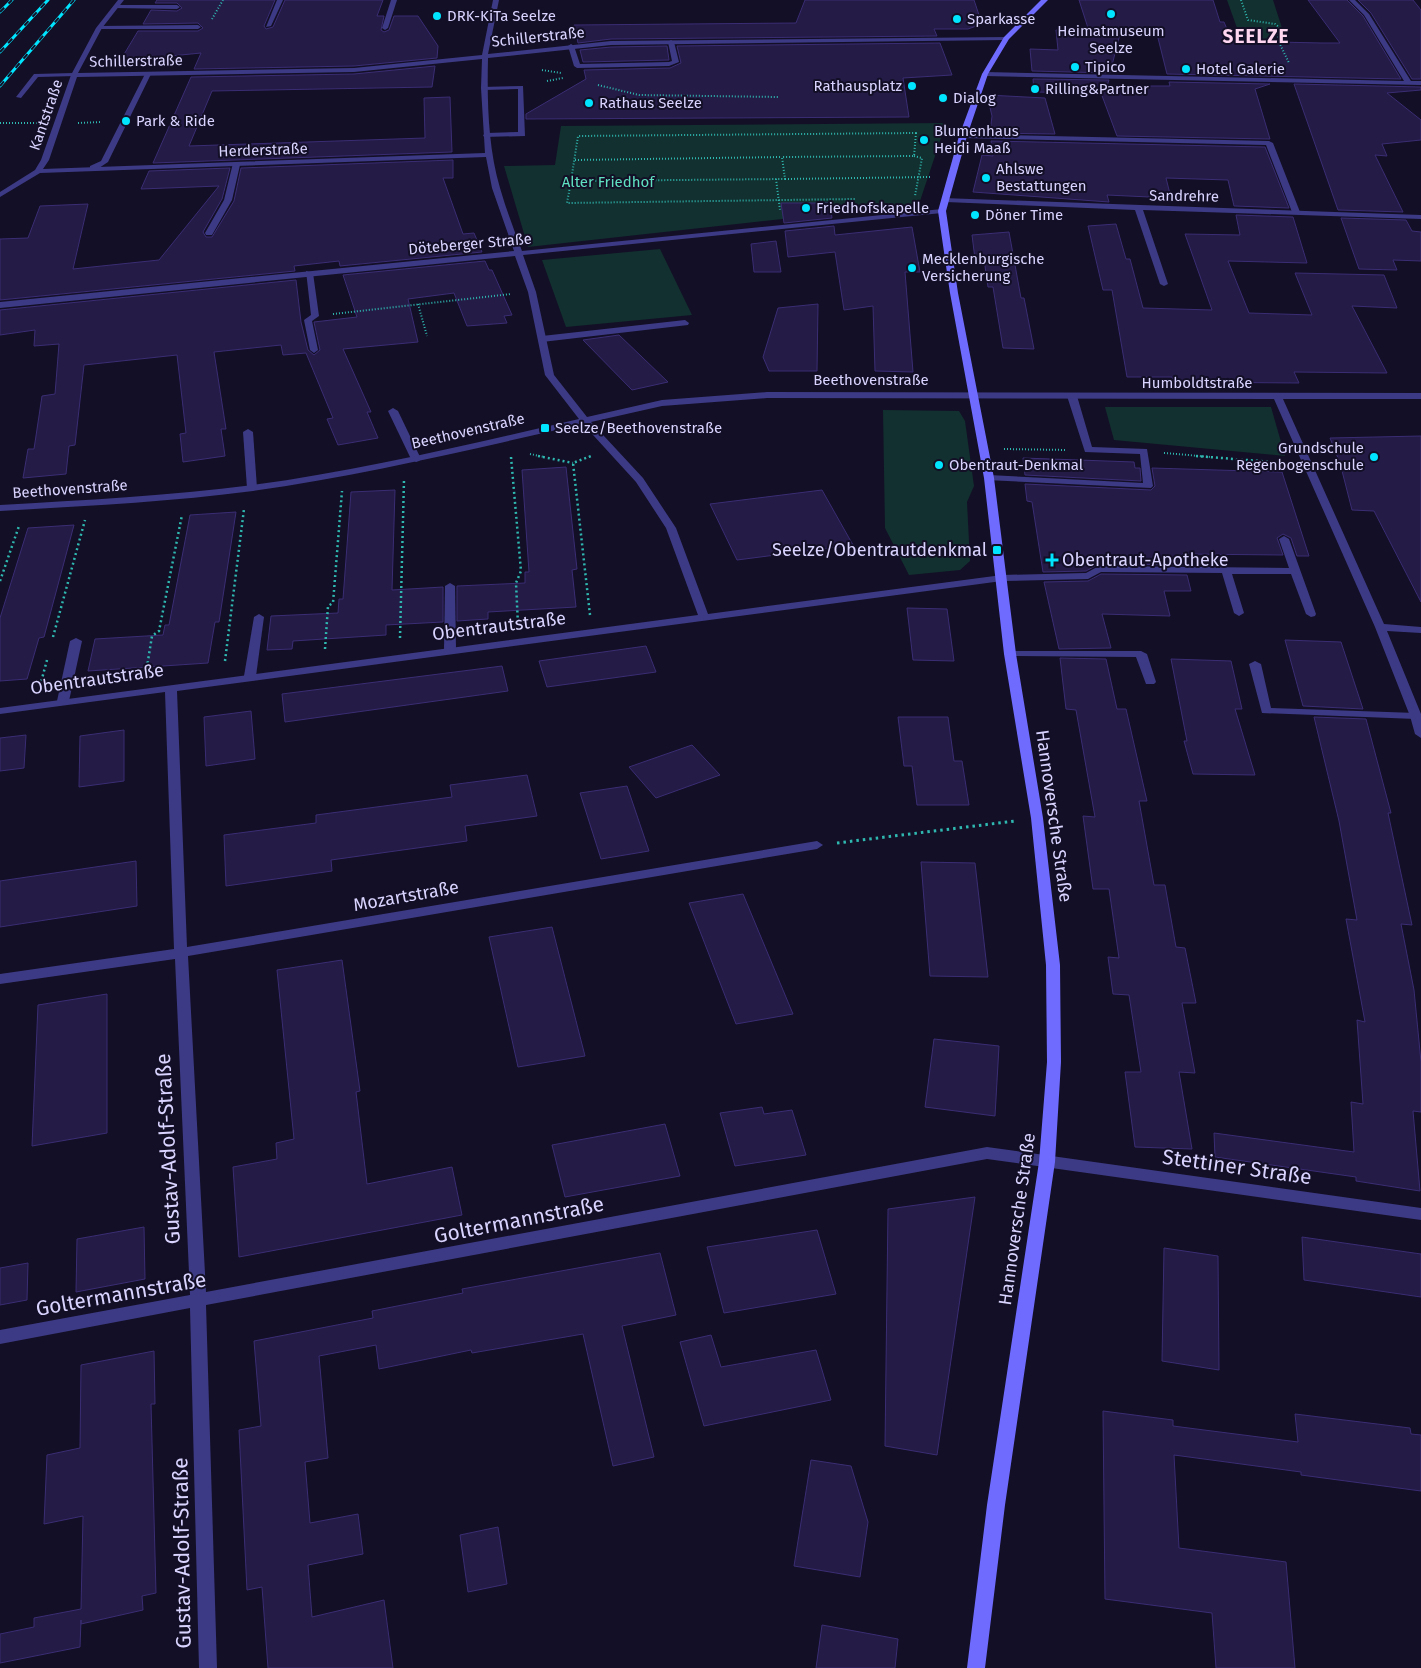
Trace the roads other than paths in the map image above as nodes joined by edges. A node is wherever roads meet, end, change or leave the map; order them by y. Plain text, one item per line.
1 (121, 0) edge
2 (280, 0) edge
3 (394, 0) edge
4 (496, 0) edge
5 (1045, 0) edge
6 (1352, 0) edge
7 (115, 7) junction
8 (177, 7) dead end
9 (268, 26) dead end
10 (198, 27) dead end
11 (99, 28) junction
12 (385, 28) dead end
13 (1006, 38) junction
14 (671, 42) junction
15 (571, 46) junction
16 (485, 55) junction
17 (148, 74) junction
18 (985, 74) junction
19 (74, 75) junction
20 (1409, 82) junction
21 (1421, 83) edge
22 (484, 88) junction
23 (20, 97) dead end
24 (487, 135) junction
25 (963, 136) junction
26 (489, 155) junction
27 (236, 165) junction
28 (93, 168) junction
29 (38, 171) junction
30 (0, 195) edge
31 (946, 200) junction
32 (1138, 208) junction
33 (942, 210) junction
34 (1296, 212) junction
35 (1421, 217) edge
36 (209, 233) dead end
37 (520, 253) junction
38 (309, 273) junction
39 (1164, 284) dead end
40 (0, 304) edge
41 (685, 323) dead end
42 (542, 339) junction
43 (314, 350) dead end
44 (972, 395) junction
45 (1072, 396) junction
46 (1421, 396) edge
47 (1278, 397) junction
48 (393, 411) dead end
49 (584, 420) junction
50 (248, 432) dead end
51 (416, 459) junction
52 (989, 478) junction
53 (249, 488) junction
54 (0, 508) edge
55 (1284, 539) dead end
56 (1226, 570) junction
57 (1295, 571) junction
58 (1002, 578) junction
59 (450, 586) dead end
60 (1239, 613) dead end
61 (1311, 614) dead end
62 (259, 617) dead end
63 (704, 617) junction
64 (1380, 627) junction
65 (1421, 630) edge
66 (76, 641) dead end
67 (450, 650) junction
68 (1010, 654) junction
69 (1255, 664) dead end
70 (250, 676) junction
71 (1150, 682) dead end
72 (171, 687) junction
73 (63, 701) junction
74 (0, 711) edge
75 (1416, 716) junction
76 (1421, 734) edge
77 (817, 845) road end
78 (181, 954) junction
79 (0, 979) edge
80 (1047, 1162) junction
81 (1421, 1214) edge
82 (198, 1302) junction
83 (0, 1338) edge
84 (208, 1668) edge
85 (976, 1668) edge

1 - 7 street, Kantstraße
2 - 9 street
3 - 12 street
4 - 16 street
5 - 13 street
6 - 20 street
7 - 8 street
7 - 11 street, Kantstraße
10 - 11 street
11 - 19 street, Kantstraße
13 - 14 street, Schillerstraße
13 - 18 street
14 - 15 street, Schillerstraße
14 - 15 street
15 - 16 street, Schillerstraße
16 - 17 street, Schillerstraße
16 - 22 street
17 - 19 street, Schillerstraße
17 - 28 street
18 - 20 street
18 - 25 street
19 - 23 street, Schillerstraße
19 - 29 street, Kantstraße
20 - 21 street
22 - 24 street
22 - 24 street
24 - 26 street
25 - 31 street
25 - 34 street
26 - 27 street, Herderstraße
26 - 37 street
27 - 28 street, Herderstraße
27 - 36 street
28 - 29 street, Herderstraße
29 - 30 street, Kantstraße
31 - 32 street, Sandrehre
31 - 33 street
32 - 34 street, Sandrehre
32 - 39 street
33 - 37 street, Döteberger Straße
33 - 44 street, Hannoversche Straße
34 - 35 street, Sandrehre
37 - 38 street, Döteberger Straße
37 - 42 street
38 - 40 street, Döteberger Straße
38 - 43 street
41 - 42 street
42 - 49 street
44 - 45 street, Humboldtstraße
44 - 49 street, Beethovenstraße
44 - 52 street, Hannoversche Straße
45 - 47 street, Humboldtstraße
45 - 52 street
46 - 47 street, Humboldtstraße
47 - 64 street
48 - 51 street
49 - 51 street, Beethovenstraße
49 - 63 street
50 - 53 street
51 - 53 street, Beethovenstraße
52 - 58 street, Hannoversche Straße
53 - 54 street, Beethovenstraße
55 - 57 street
56 - 57 street, Obentrautstraße
56 - 58 street, Obentrautstraße
56 - 60 street
57 - 61 street
58 - 63 street, Obentrautstraße
58 - 68 street, Hannoversche Straße
59 - 67 street
62 - 70 street
63 - 67 street, Obentrautstraße
64 - 65 street
64 - 75 street
66 - 73 street
67 - 70 street, Obentrautstraße
68 - 71 street
68 - 80 street, Hannoversche Straße
69 - 75 street
70 - 72 street, Obentrautstraße
72 - 73 street, Obentrautstraße
72 - 78 street, Gustav-Adolf-Straße
73 - 74 street, Obentrautstraße
75 - 76 street
77 - 78 street, Mozartstraße
78 - 79 street, Mozartstraße
78 - 82 street, Gustav-Adolf-Straße
80 - 81 street, Stettiner Straße
80 - 82 street, Goltermannstraße
80 - 85 street, Hannoversche Straße
82 - 83 street, Goltermannstraße
82 - 84 street, Gustav-Adolf-Straße

